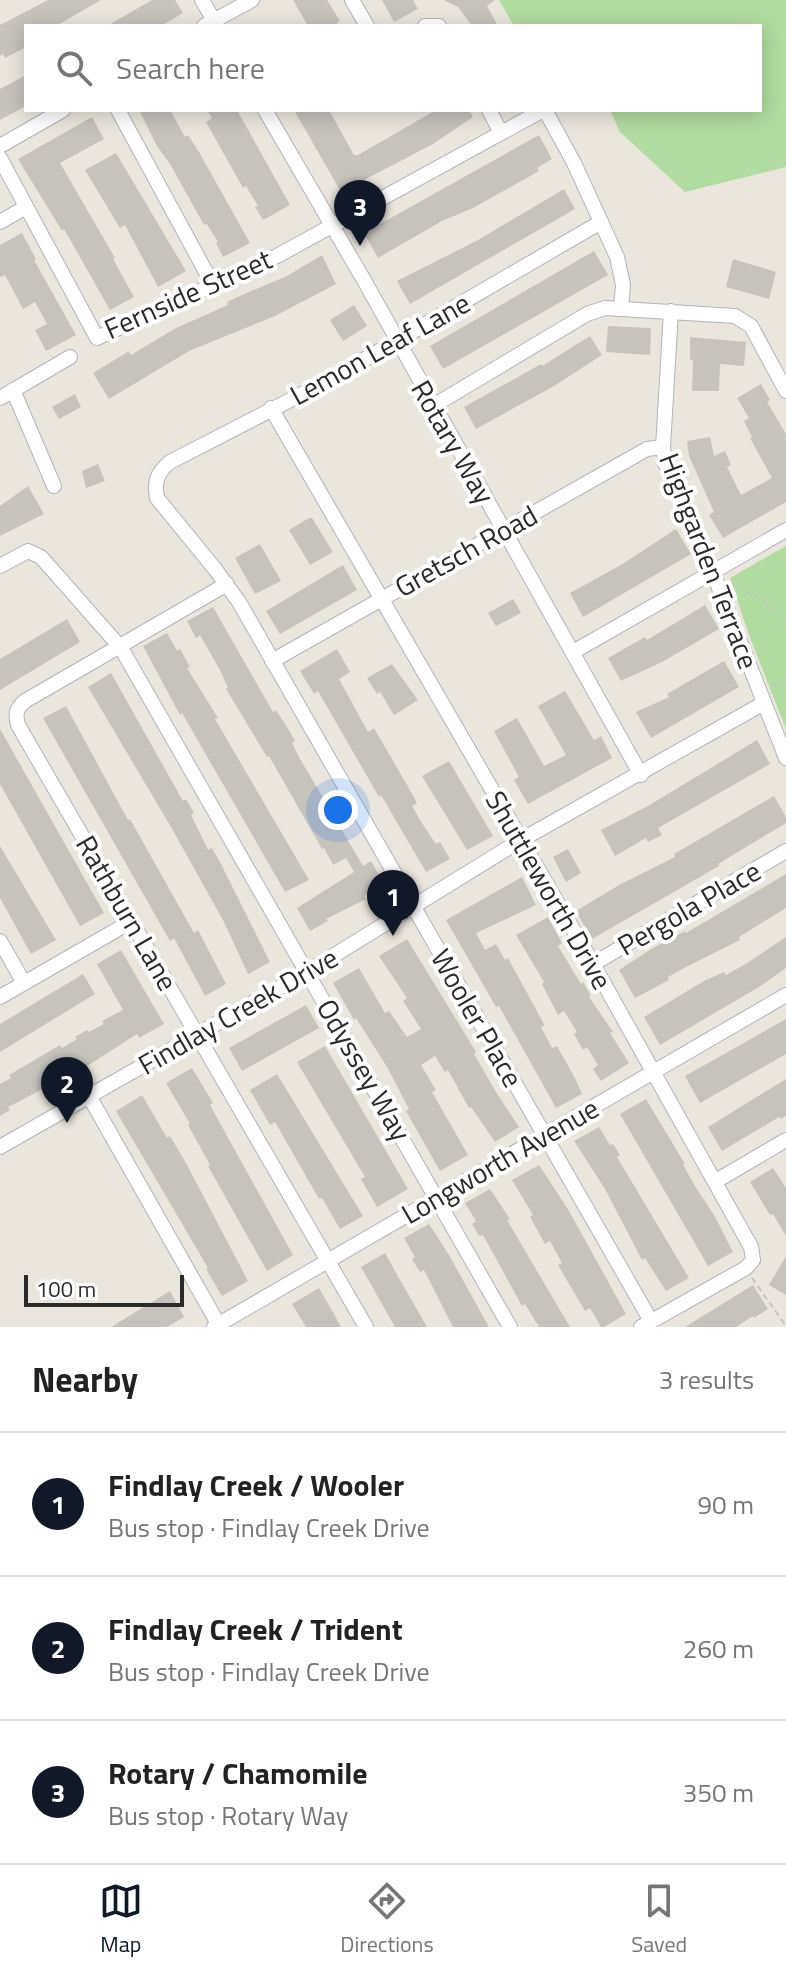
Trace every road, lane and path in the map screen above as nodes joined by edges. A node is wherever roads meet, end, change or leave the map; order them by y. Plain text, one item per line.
1 (202, 0) edge
2 (252, 0) edge
3 (352, 0) edge
4 (212, 24) edge
5 (366, 24) edge
6 (60, 112) edge
7 (119, 112) edge
8 (266, 112) edge
9 (490, 112) edge
10 (540, 112) edge
11 (545, 112) edge
12 (501, 133) junction
13 (0, 146) edge
14 (0, 158) edge
15 (26, 207) junction
16 (0, 222) edge
17 (601, 222) junction
18 (332, 226) junction
19 (213, 285) junction
20 (621, 308) junction
21 (671, 311) junction
22 (397, 342) junction
23 (70, 357) dead end
24 (786, 391) edge
25 (6, 394) edge
26 (433, 406) junction
27 (271, 408) junction
28 (663, 447) junction
29 (158, 473) joint
30 (54, 486) dead end
31 (786, 530) edge
32 (504, 531) junction
33 (0, 566) edge
34 (714, 575) junction
35 (227, 584) junction
36 (381, 599) junction
37 (786, 623) edge
38 (121, 648) junction
39 (573, 652) junction
40 (272, 661) junction
41 (786, 679) edge
42 (762, 697) junction
43 (786, 758) edge
44 (641, 775) junction
45 (521, 840) junction
46 (786, 851) edge
47 (414, 907) junction
48 (132, 921) junction
49 (0, 941) edge
50 (593, 964) junction
51 (307, 972) junction
52 (24, 983) junction
53 (786, 995) edge
54 (0, 997) edge
55 (198, 1035) junction
56 (654, 1072) junction
57 (89, 1096) junction
58 (545, 1135) junction
59 (786, 1140) edge
60 (0, 1147) edge
61 (716, 1181) junction
62 (437, 1197) junction
63 (327, 1260) junction
64 (749, 1274) dead end
65 (646, 1324) edge
66 (784, 1324) edge
67 (218, 1326) edge
68 (366, 1327) edge
69 (510, 1327) edge
70 (777, 1327) edge

1 - 4 street
2 - 4 street
3 - 5 street
6 - 13 street
7 - 19 street
8 - 18 street, Rotary Way
9 - 12 street
10 - 12 street, Fernside Street
11 - 17 street
12 - 18 street, Fernside Street
14 - 15 street, Fernside Street
15 - 16 street
15 - 19 street, Fernside Street
17 - 20 street
17 - 22 street, Lemon Leaf Lane
18 - 19 street, Fernside Street
18 - 22 street, Rotary Way
20 - 21 street
20 - 26 street
21 - 24 street
21 - 28 street, Highgarden Terrace
22 - 26 street, Rotary Way
22 - 27 street, Lemon Leaf Lane
23 - 25 street
25 - 30 street
26 - 32 street, Rotary Way
27 - 29 street, Lemon Leaf Lane
27 - 36 street, Shuttleworth Drive
28 - 32 street, Gretsch Road
28 - 34 street, Highgarden Terrace
29 - 35 street, Wooler Place
31 - 34 street
32 - 36 street, Gretsch Road
32 - 39 street, Rotary Way
33 - 38 street, Odyssey Way
34 - 37 path
34 - 39 street
34 - 42 street, Highgarden Terrace
35 - 38 street, Rathburn Lane
35 - 40 street, Wooler Place
36 - 40 street, Gretsch Road
36 - 45 street, Shuttleworth Drive
38 - 48 street, Rathburn Lane
38 - 51 street, Odyssey Way
39 - 44 street, Rotary Way
40 - 47 street, Wooler Place
41 - 42 path
42 - 43 street, Highgarden Terrace
42 - 44 street, Findlay Creek Drive
44 - 45 street, Findlay Creek Drive
45 - 47 street, Findlay Creek Drive
45 - 50 street, Shuttleworth Drive
46 - 50 street, Pergola Place
47 - 51 street, Findlay Creek Drive
47 - 58 street, Wooler Place
48 - 52 street
48 - 55 street, Rathburn Lane
49 - 52 street
50 - 56 street, Shuttleworth Drive
51 - 55 street, Findlay Creek Drive
51 - 62 street, Odyssey Way
52 - 54 street
53 - 56 street, Longworth Avenue
55 - 57 street, Findlay Creek Drive
55 - 63 street, Rathburn Lane
56 - 58 street, Longworth Avenue
56 - 61 street, Shuttleworth Drive
57 - 60 street, Findlay Creek Drive
57 - 67 street
58 - 62 street, Longworth Avenue
58 - 65 street, Wooler Place
59 - 61 street
61 - 65 street, Shuttleworth Drive
62 - 63 street, Longworth Avenue
62 - 69 street, Odyssey Way
63 - 67 street, Longworth Avenue
63 - 68 street, Rathburn Lane
64 - 66 path
66 - 70 path

